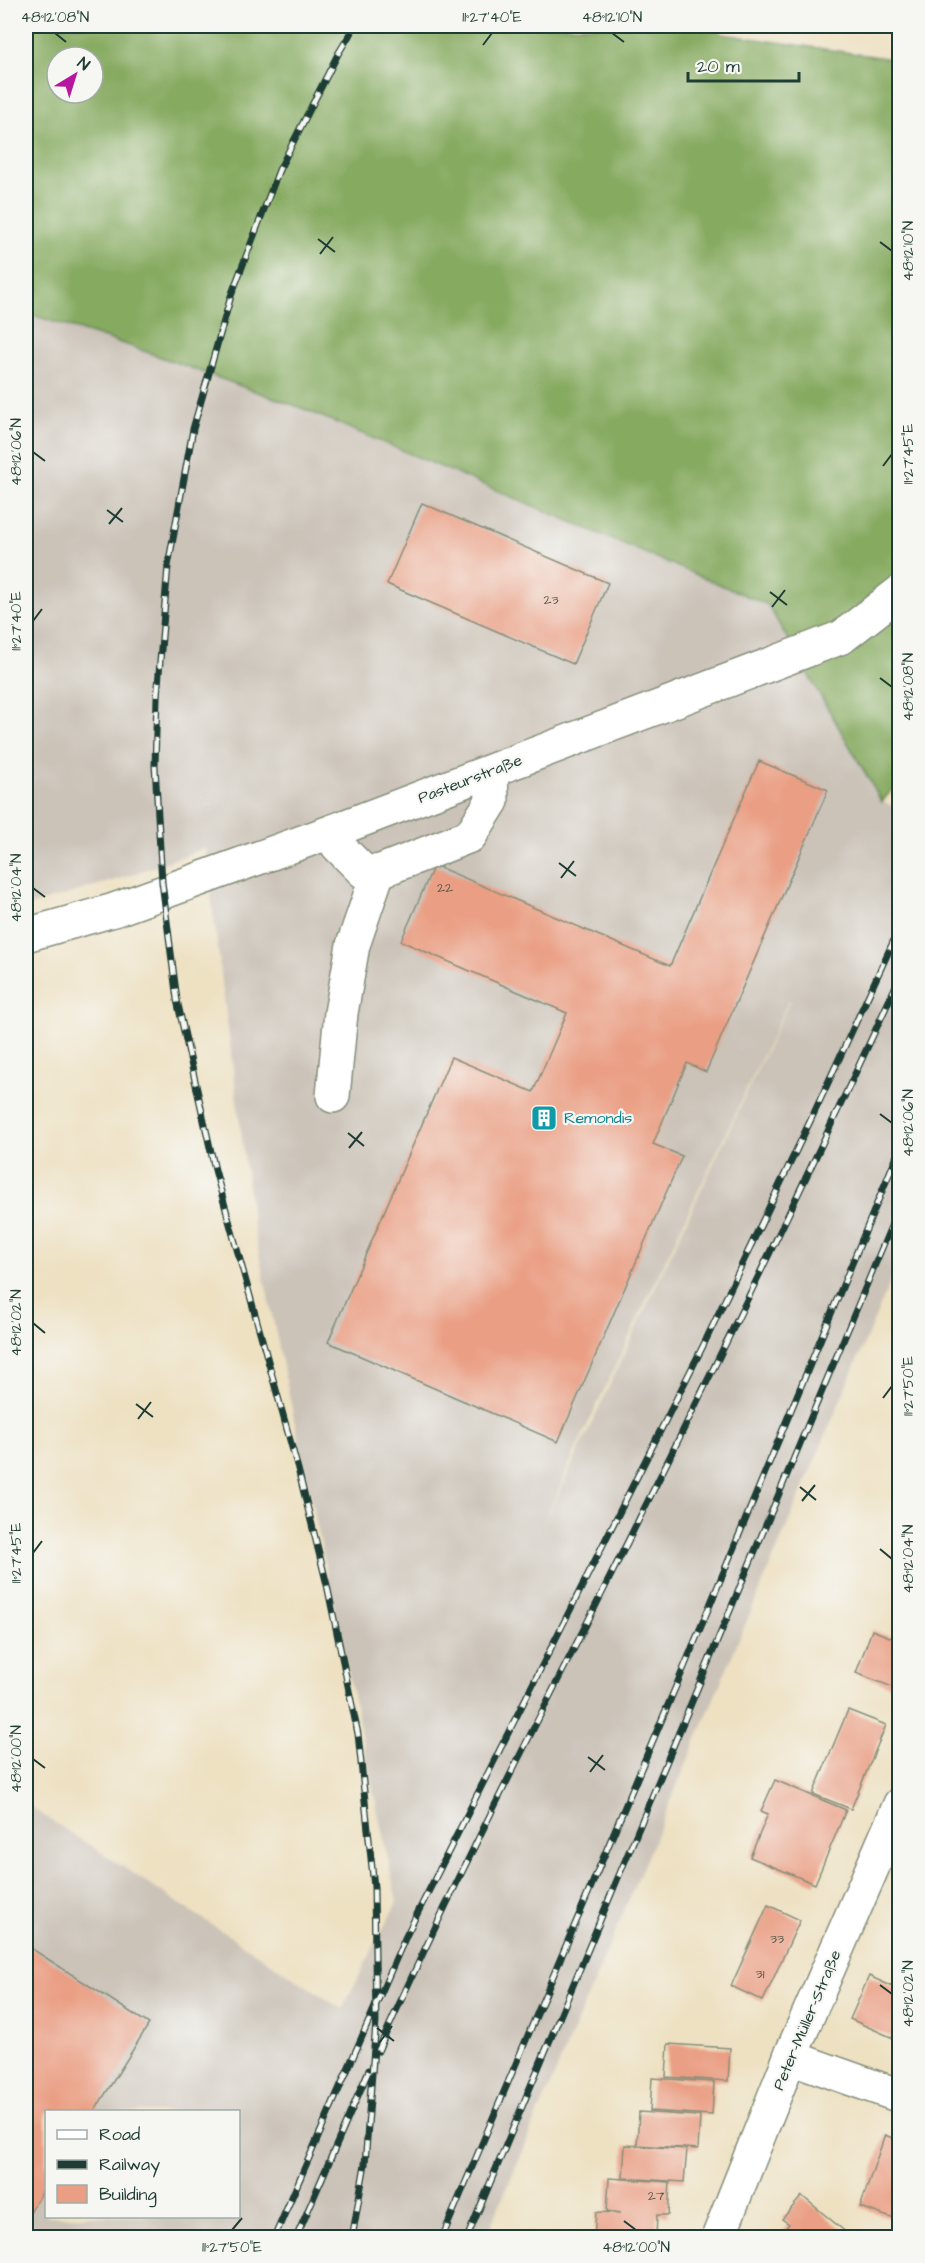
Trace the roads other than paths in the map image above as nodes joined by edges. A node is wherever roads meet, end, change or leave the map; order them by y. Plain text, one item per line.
1 (900, 592) edge
2 (491, 771) junction
3 (333, 831) junction
4 (378, 872) junction
5 (26, 935) edge
6 (333, 1096) dead end
7 (900, 1804) edge
8 (790, 2058) junction
9 (900, 2096) edge
10 (718, 2238) edge

1 - 2 street, Pasteurstraße
2 - 3 street, Pasteurstraße
2 - 4 street
3 - 4 street
3 - 5 street, Pasteurstraße
4 - 6 street
7 - 8 street, Peter-Müller-Straße
8 - 9 street
8 - 10 street, Peter-Müller-Straße

